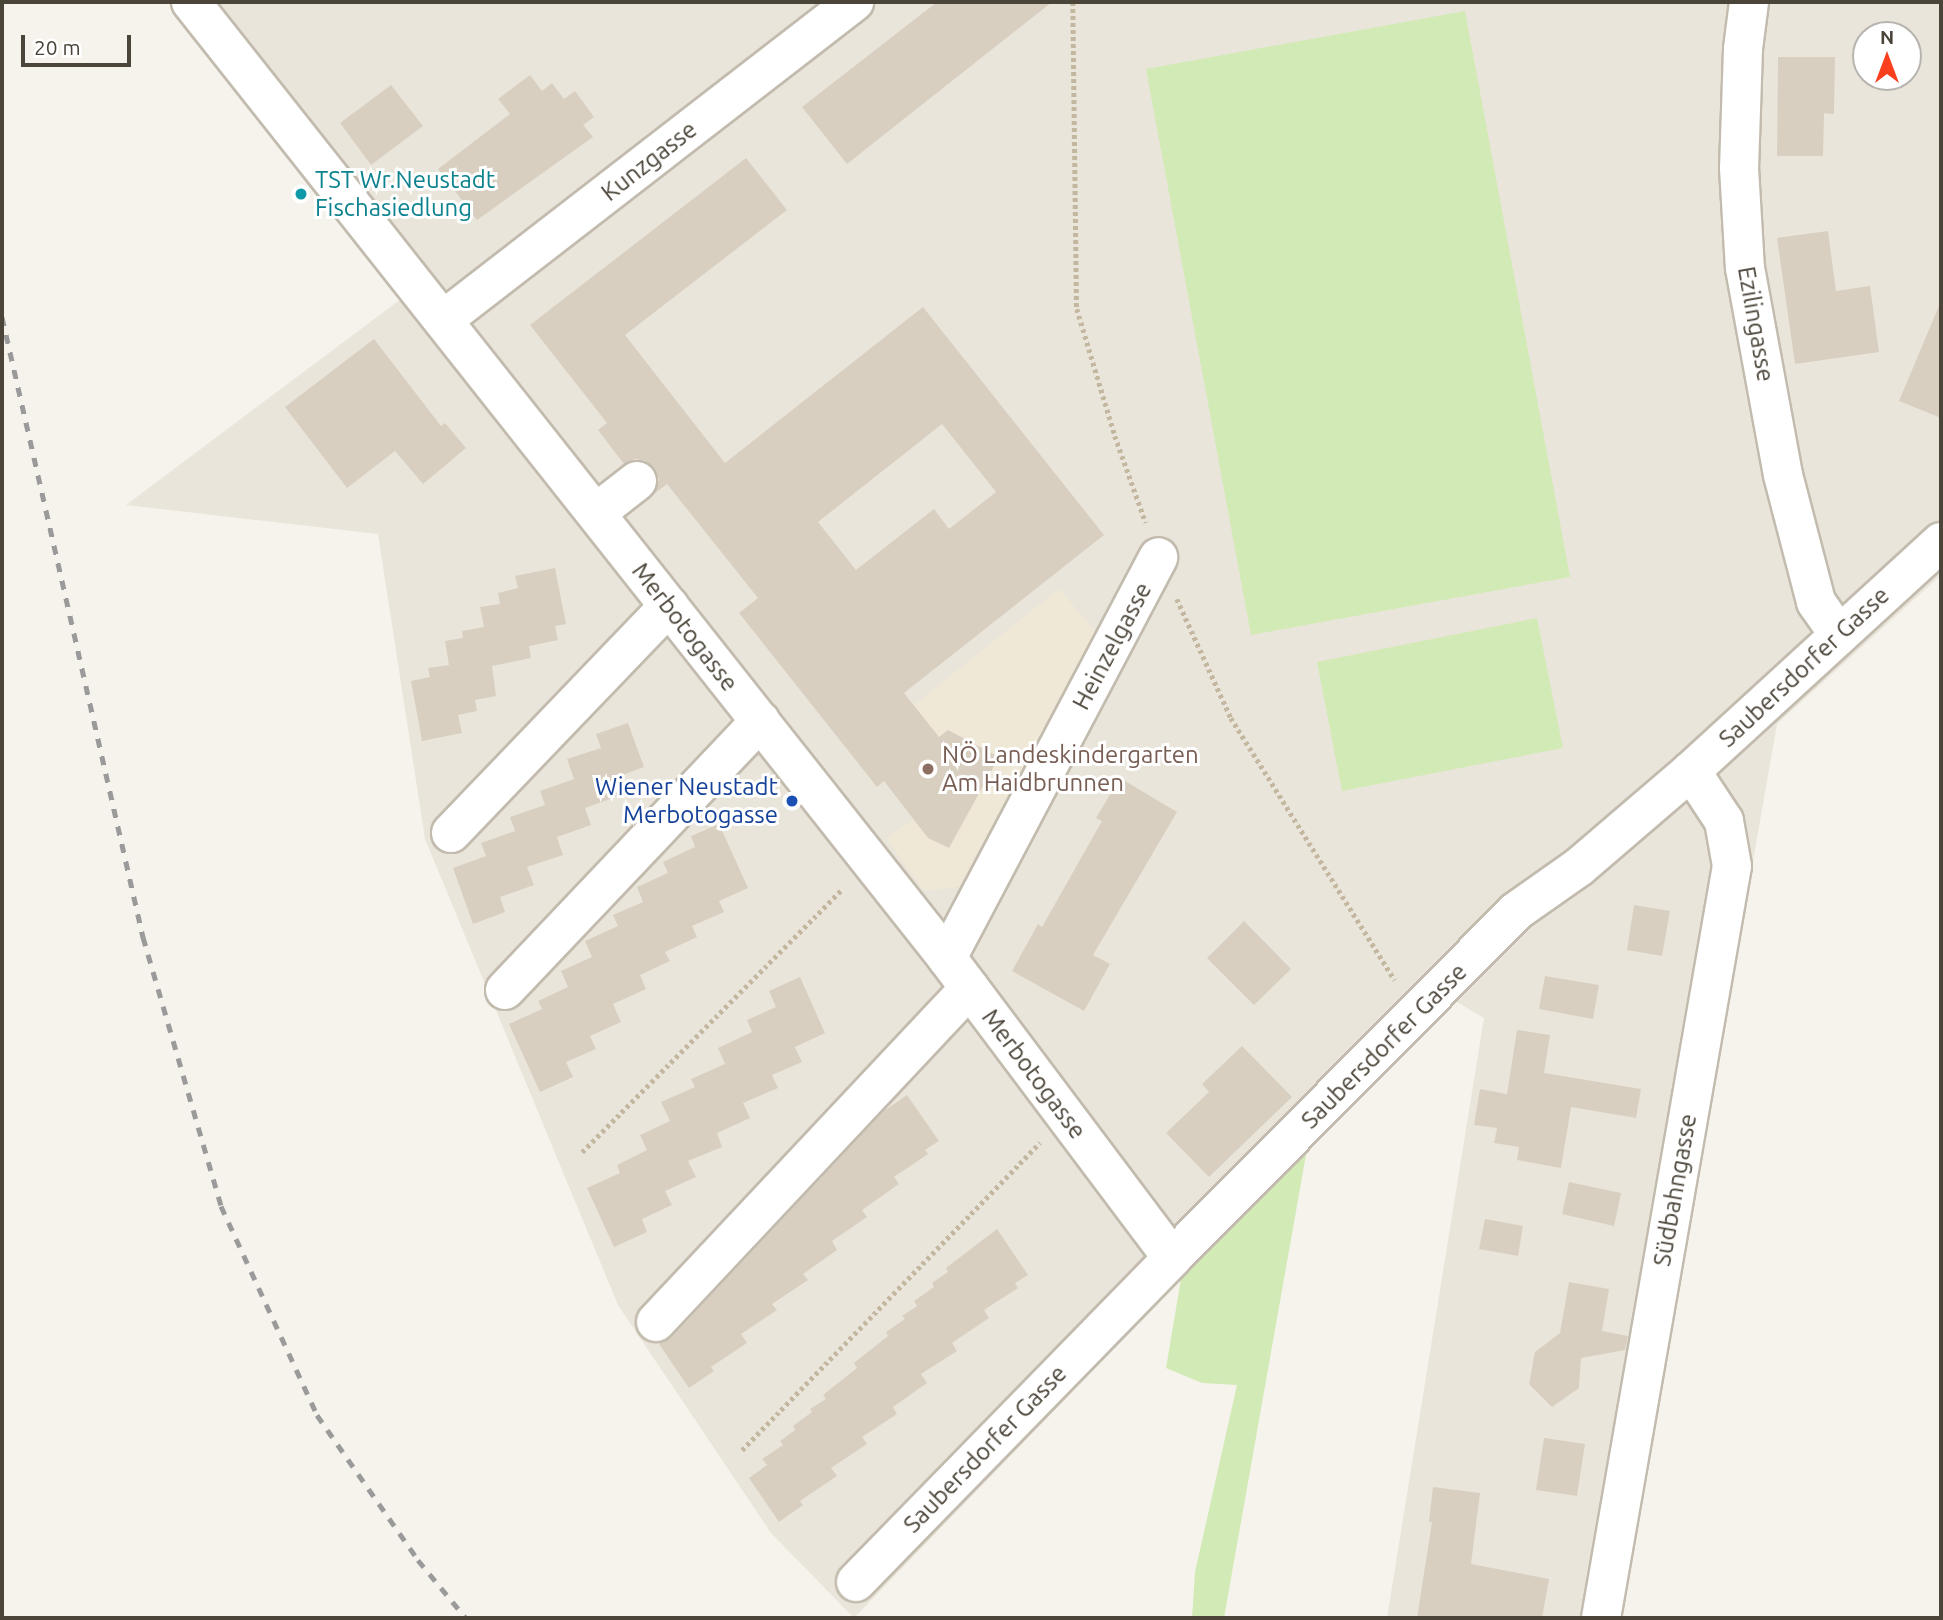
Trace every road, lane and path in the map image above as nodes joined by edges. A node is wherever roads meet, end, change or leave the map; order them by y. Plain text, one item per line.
1 (191, 2) edge
2 (854, 2) edge
3 (1749, 2) edge
4 (443, 320) junction
5 (637, 481) dead end
6 (596, 513) junction
7 (1941, 542) edge
8 (1158, 558) dead end
9 (669, 606) junction
10 (1838, 634) junction
11 (760, 721) junction
12 (1691, 771) junction
13 (451, 833) dead end
14 (870, 860) junction
15 (947, 958) junction
16 (970, 988) junction
17 (505, 990) dead end
18 (1066, 1117) junction
19 (582, 1152) dead end
20 (1172, 1258) junction
21 (656, 1322) dead end
22 (741, 1450) dead end
23 (856, 1582) dead end
24 (1601, 1618) edge

1 - 4 street, Merbotogasse
2 - 4 street, Kunzgasse
3 - 10 street, Ezilingasse
4 - 6 street, Merbotogasse
5 - 6 street
6 - 9 street, Merbotogasse
7 - 10 street, Saubersdorfer Gasse
8 - 15 street, Heinzelgasse
9 - 11 street, Merbotogasse
9 - 13 street
10 - 12 street, Saubersdorfer Gasse
11 - 14 street, Merbotogasse
11 - 17 street
12 - 20 street, Saubersdorfer Gasse
12 - 24 street, Südbahngasse
14 - 15 street, Merbotogasse
14 - 19 path
15 - 16 street, Merbotogasse
16 - 18 street, Merbotogasse
16 - 21 street
18 - 20 street, Merbotogasse
18 - 22 path
20 - 23 street, Saubersdorfer Gasse

